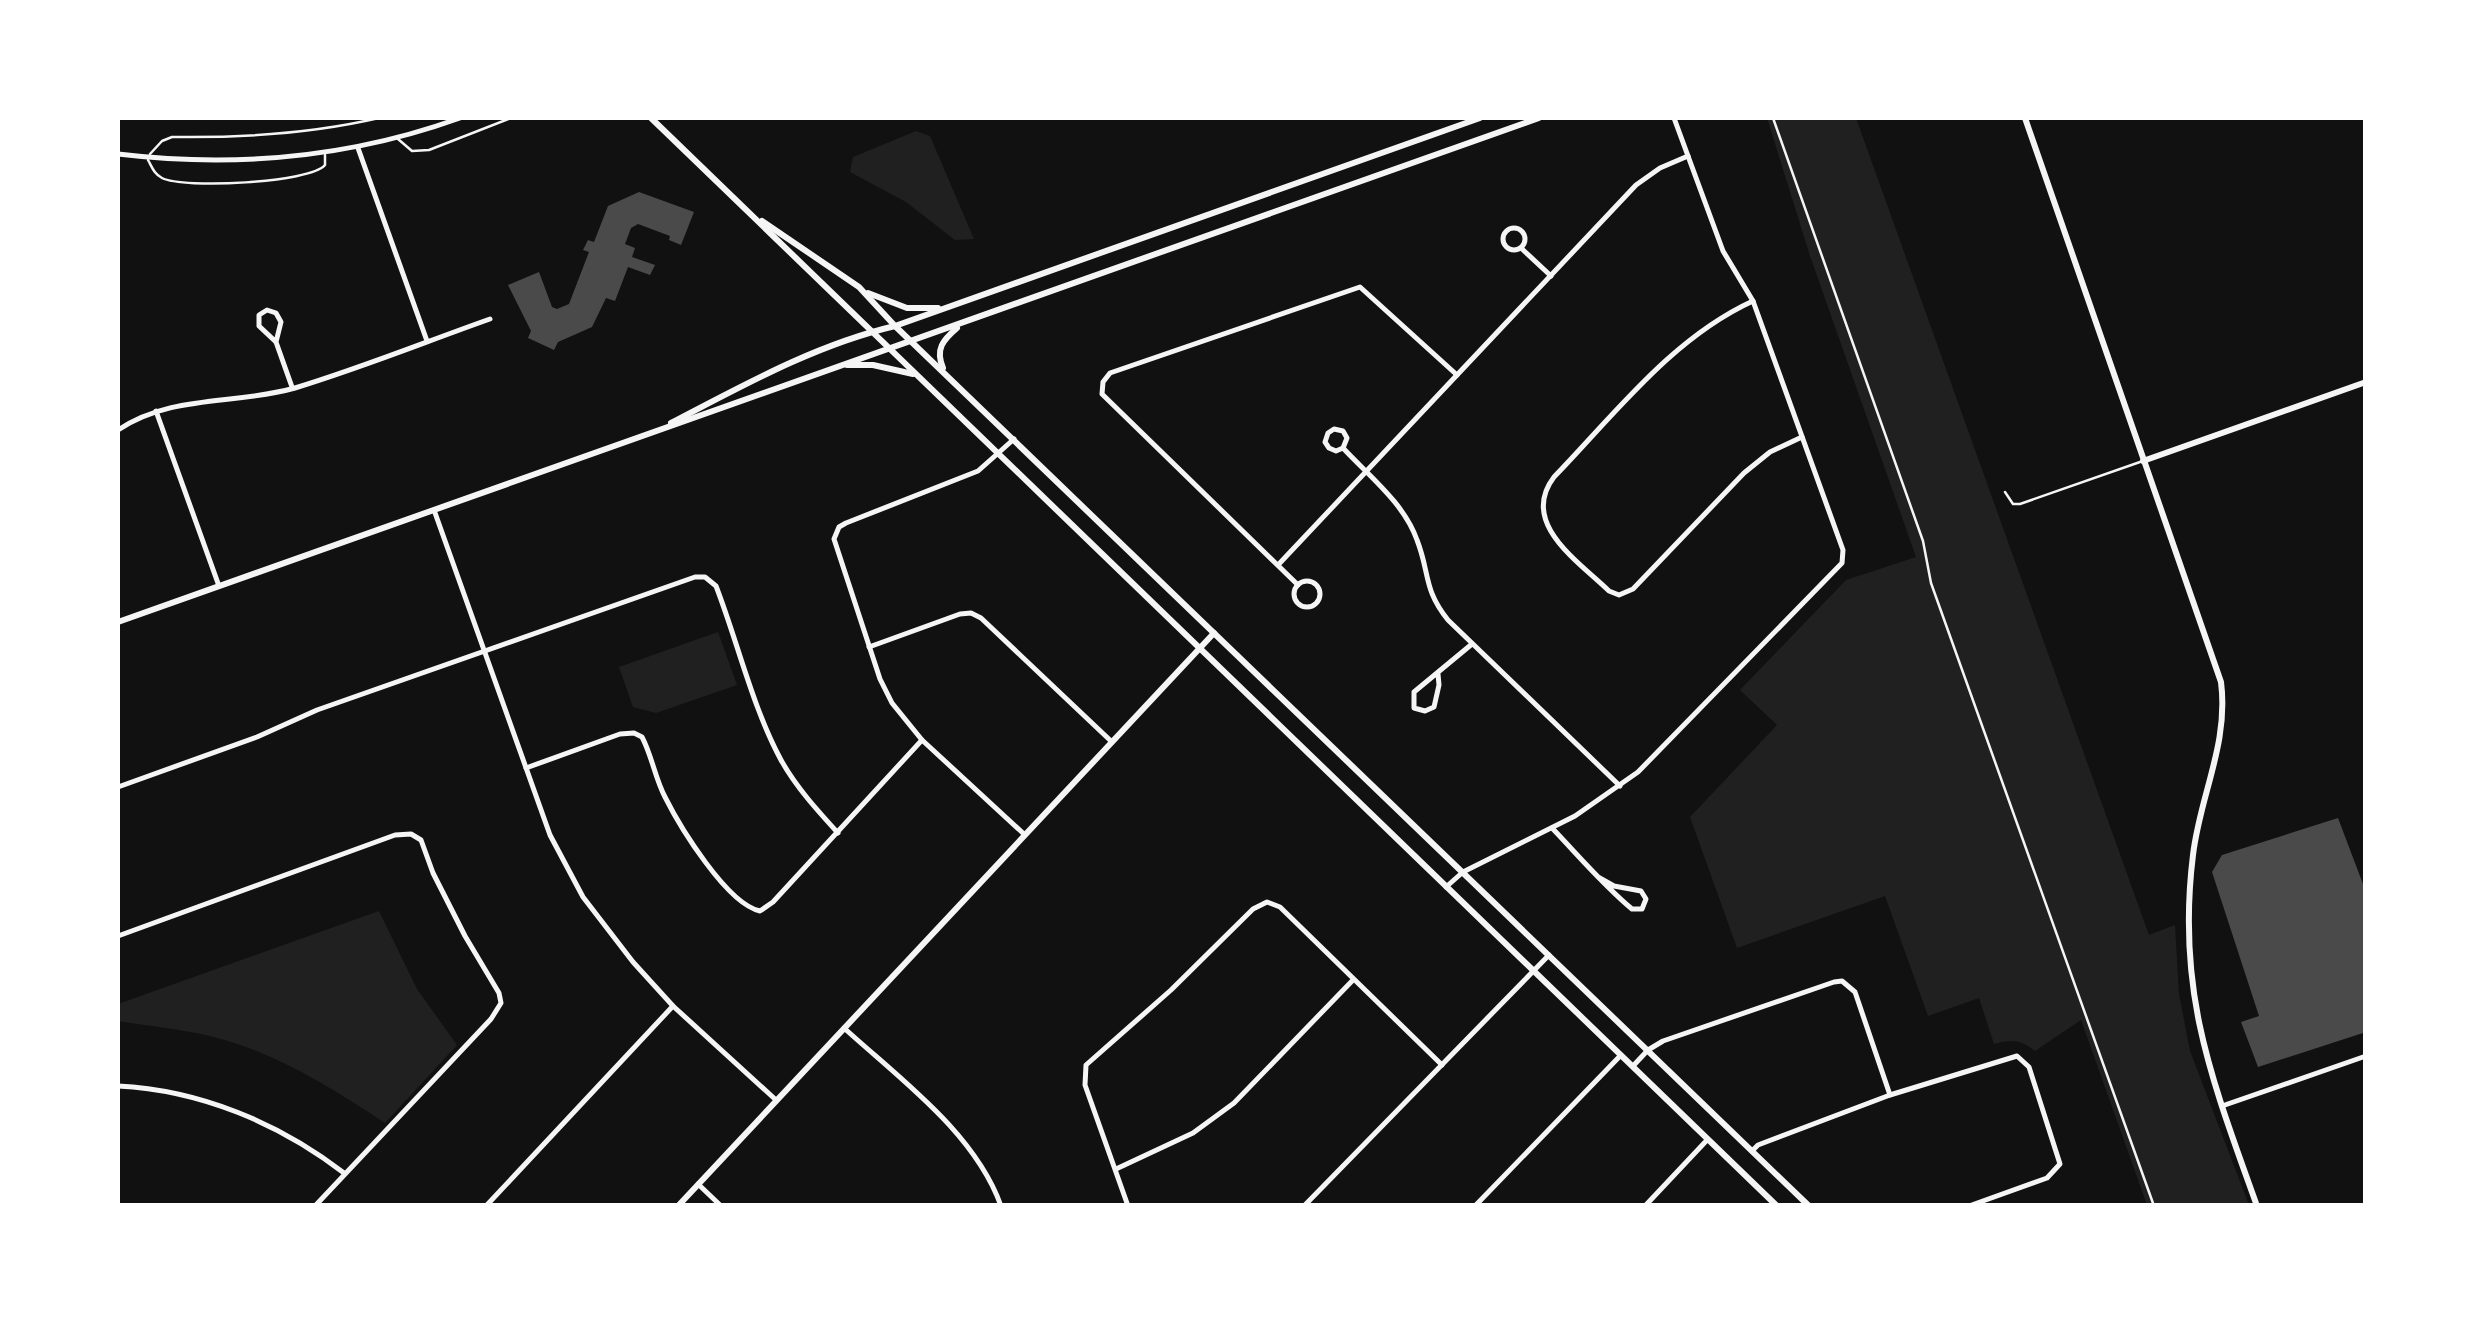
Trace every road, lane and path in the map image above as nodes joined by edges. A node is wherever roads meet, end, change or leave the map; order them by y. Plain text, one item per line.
1 (379, 118) edge
2 (460, 118) edge
3 (512, 118) edge
4 (650, 118) edge
5 (1480, 118) edge
6 (1539, 118) edge
7 (1674, 118) edge
8 (1772, 118) edge
9 (2025, 118) edge
10 (396, 138) junction
11 (358, 148) junction
12 (118, 154) edge
13 (325, 154) junction
14 (1688, 156) junction
15 (146, 158) junction
16 (751, 214) junction
17 (1521, 248) junction
18 (1551, 276) junction
19 (859, 287) junction
20 (1753, 301) junction
21 (944, 308) junction
22 (490, 319) dead end
23 (965, 322) junction
24 (895, 326) junction
25 (871, 332) junction
26 (427, 341) junction
27 (912, 341) junction
28 (276, 342) junction
29 (887, 348) junction
30 (839, 365) junction
31 (914, 374) junction
32 (946, 374) junction
33 (1457, 375) junction
34 (2366, 382) edge
35 (293, 388) junction
36 (156, 410) junction
37 (118, 430) edge
38 (652, 432) junction
39 (1802, 437) junction
40 (1014, 440) junction
41 (1343, 448) junction
42 (999, 456) junction
43 (2144, 461) junction
44 (1366, 473) junction
45 (2005, 492) dead end
46 (434, 510) junction
47 (1278, 565) junction
48 (1298, 585) junction
49 (219, 586) junction
50 (118, 622) edge
51 (1214, 633) junction
52 (1472, 644) junction
53 (869, 647) junction
54 (1200, 648) junction
55 (483, 651) junction
56 (1438, 674) junction
57 (922, 740) junction
58 (1112, 742) junction
59 (526, 768) junction
60 (118, 786) edge
61 (1620, 786) junction
62 (1552, 828) junction
63 (838, 833) junction
64 (1025, 835) junction
65 (1463, 872) junction
66 (1598, 877) junction
67 (1446, 887) junction
68 (118, 936) edge
69 (1549, 955) junction
70 (1534, 972) junction
71 (1354, 980) junction
72 (674, 1006) junction
73 (844, 1028) junction
74 (1648, 1050) junction
75 (1620, 1054) junction
76 (2366, 1056) edge
77 (1442, 1065) junction
78 (1632, 1066) junction
79 (118, 1086) edge
80 (1890, 1095) junction
81 (776, 1100) junction
82 (2222, 1106) junction
83 (1708, 1139) junction
84 (1752, 1151) junction
85 (1115, 1170) junction
86 (345, 1174) junction
87 (698, 1184) junction
88 (315, 1206) edge
89 (486, 1206) edge
90 (678, 1206) edge
91 (722, 1206) edge
92 (1000, 1206) edge
93 (1128, 1206) edge
94 (1304, 1206) edge
95 (1475, 1206) edge
96 (1645, 1206) edge
97 (1777, 1206) edge
98 (1809, 1206) edge
99 (1968, 1206) edge
100 (2154, 1206) edge
101 (2257, 1206) edge

1 - 15 lane
2 - 10 street
3 - 10 lane
4 - 16 street
5 - 21 street
6 - 23 street
7 - 14 street
8 - 100 path
9 - 43 street
10 - 11 street
11 - 13 street
11 - 26 street
12 - 15 street
13 - 15 street
13 - 15 lane
14 - 18 street
14 - 20 street
16 - 19 street
16 - 25 street
17 - 17 street
17 - 18 street
18 - 33 street
19 - 21 street
19 - 24 street
20 - 39 street
20 - 39 street
21 - 24 street
22 - 26 street
23 - 27 street
23 - 32 street
24 - 25 street
24 - 27 street
25 - 29 street
25 - 38 street
26 - 35 street
27 - 29 street
27 - 32 street
28 - 28 street
28 - 35 street
29 - 30 street
29 - 31 street
30 - 31 street
30 - 38 street
31 - 42 street
32 - 40 street
33 - 44 street
33 - 47 street
34 - 43 street
35 - 36 street
36 - 37 street
36 - 49 street
38 - 46 street
39 - 61 street
40 - 42 street
40 - 51 street
41 - 41 street
41 - 44 street
42 - 53 street
42 - 54 street
43 - 45 lane
43 - 82 street
44 - 47 street
44 - 52 street
46 - 49 street
46 - 55 street
47 - 48 street
48 - 48 street
49 - 50 street
51 - 54 street
51 - 65 street
52 - 56 street
52 - 61 street
53 - 57 street
53 - 58 street
54 - 58 street
54 - 67 street
55 - 59 street
55 - 60 street
55 - 63 street
56 - 56 street
57 - 63 street
57 - 64 street
58 - 64 street
59 - 63 street
59 - 72 street
61 - 62 street
62 - 65 street
62 - 66 street
64 - 73 street
65 - 67 street
65 - 69 street
66 - 66 street
67 - 70 street
68 - 86 street
69 - 70 street
69 - 74 street
70 - 75 street
70 - 77 street
71 - 77 street
71 - 85 street
71 - 85 street
72 - 81 street
72 - 89 street
73 - 81 street
73 - 92 street
74 - 78 street
74 - 80 street
74 - 84 street
75 - 78 street
75 - 95 street
76 - 82 street
77 - 94 street
78 - 83 street
79 - 86 street
80 - 84 street
80 - 99 street
81 - 87 street
82 - 101 street
83 - 96 street
83 - 97 street
84 - 98 street
85 - 93 street
86 - 88 street
87 - 90 street
87 - 91 street

